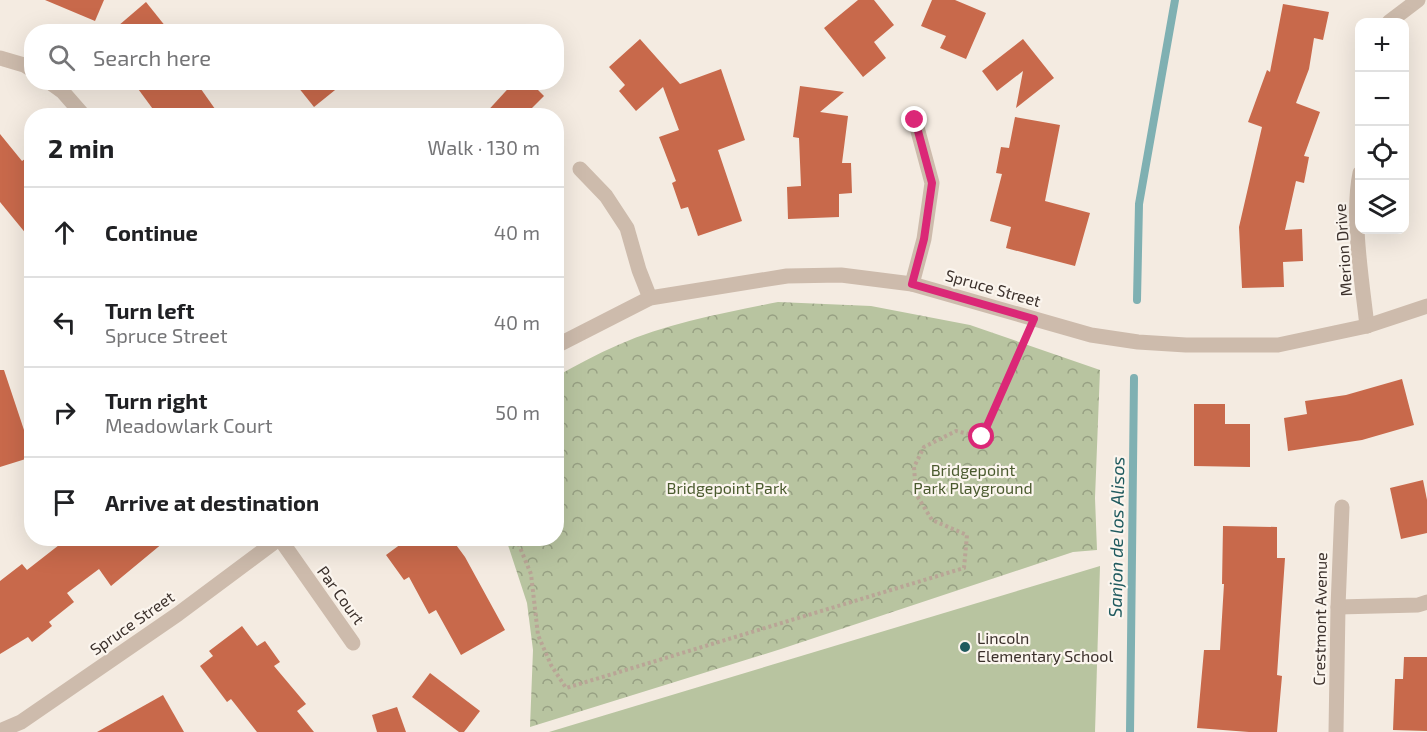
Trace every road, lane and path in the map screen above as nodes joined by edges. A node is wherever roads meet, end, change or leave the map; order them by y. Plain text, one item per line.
1 (1418, 0) edge
2 (1394, 18) edge
3 (0, 58) edge
4 (24, 65) edge
5 (60, 90) edge
6 (77, 108) edge
7 (915, 120) dead end
8 (580, 169) dead end
9 (1358, 180) edge
10 (912, 284) junction
11 (651, 298) junction
12 (1427, 306) edge
13 (1034, 319) junction
14 (1367, 326) junction
15 (564, 342) edge
16 (1342, 507) dead end
17 (270, 546) edge
18 (285, 546) edge
19 (519, 546) edge
20 (1427, 603) edge
21 (1338, 607) junction
22 (353, 643) dead end
23 (24, 727) edge
24 (0, 731) edge
25 (1336, 732) edge

1 - 2 street
3 - 4 street
5 - 6 street
7 - 10 street
8 - 11 street
9 - 14 street, Merion Drive
10 - 11 street, Spruce Street
10 - 13 street, Spruce Street
11 - 15 street, Spruce Street
12 - 14 street, Spruce Street
13 - 14 street, Spruce Street
13 - 19 path
16 - 21 street, Crestmont Avenue
17 - 23 street, Spruce Street
18 - 22 street, Par Court
20 - 21 street
21 - 25 street, Crestmont Avenue
23 - 24 street, Spruce Street

